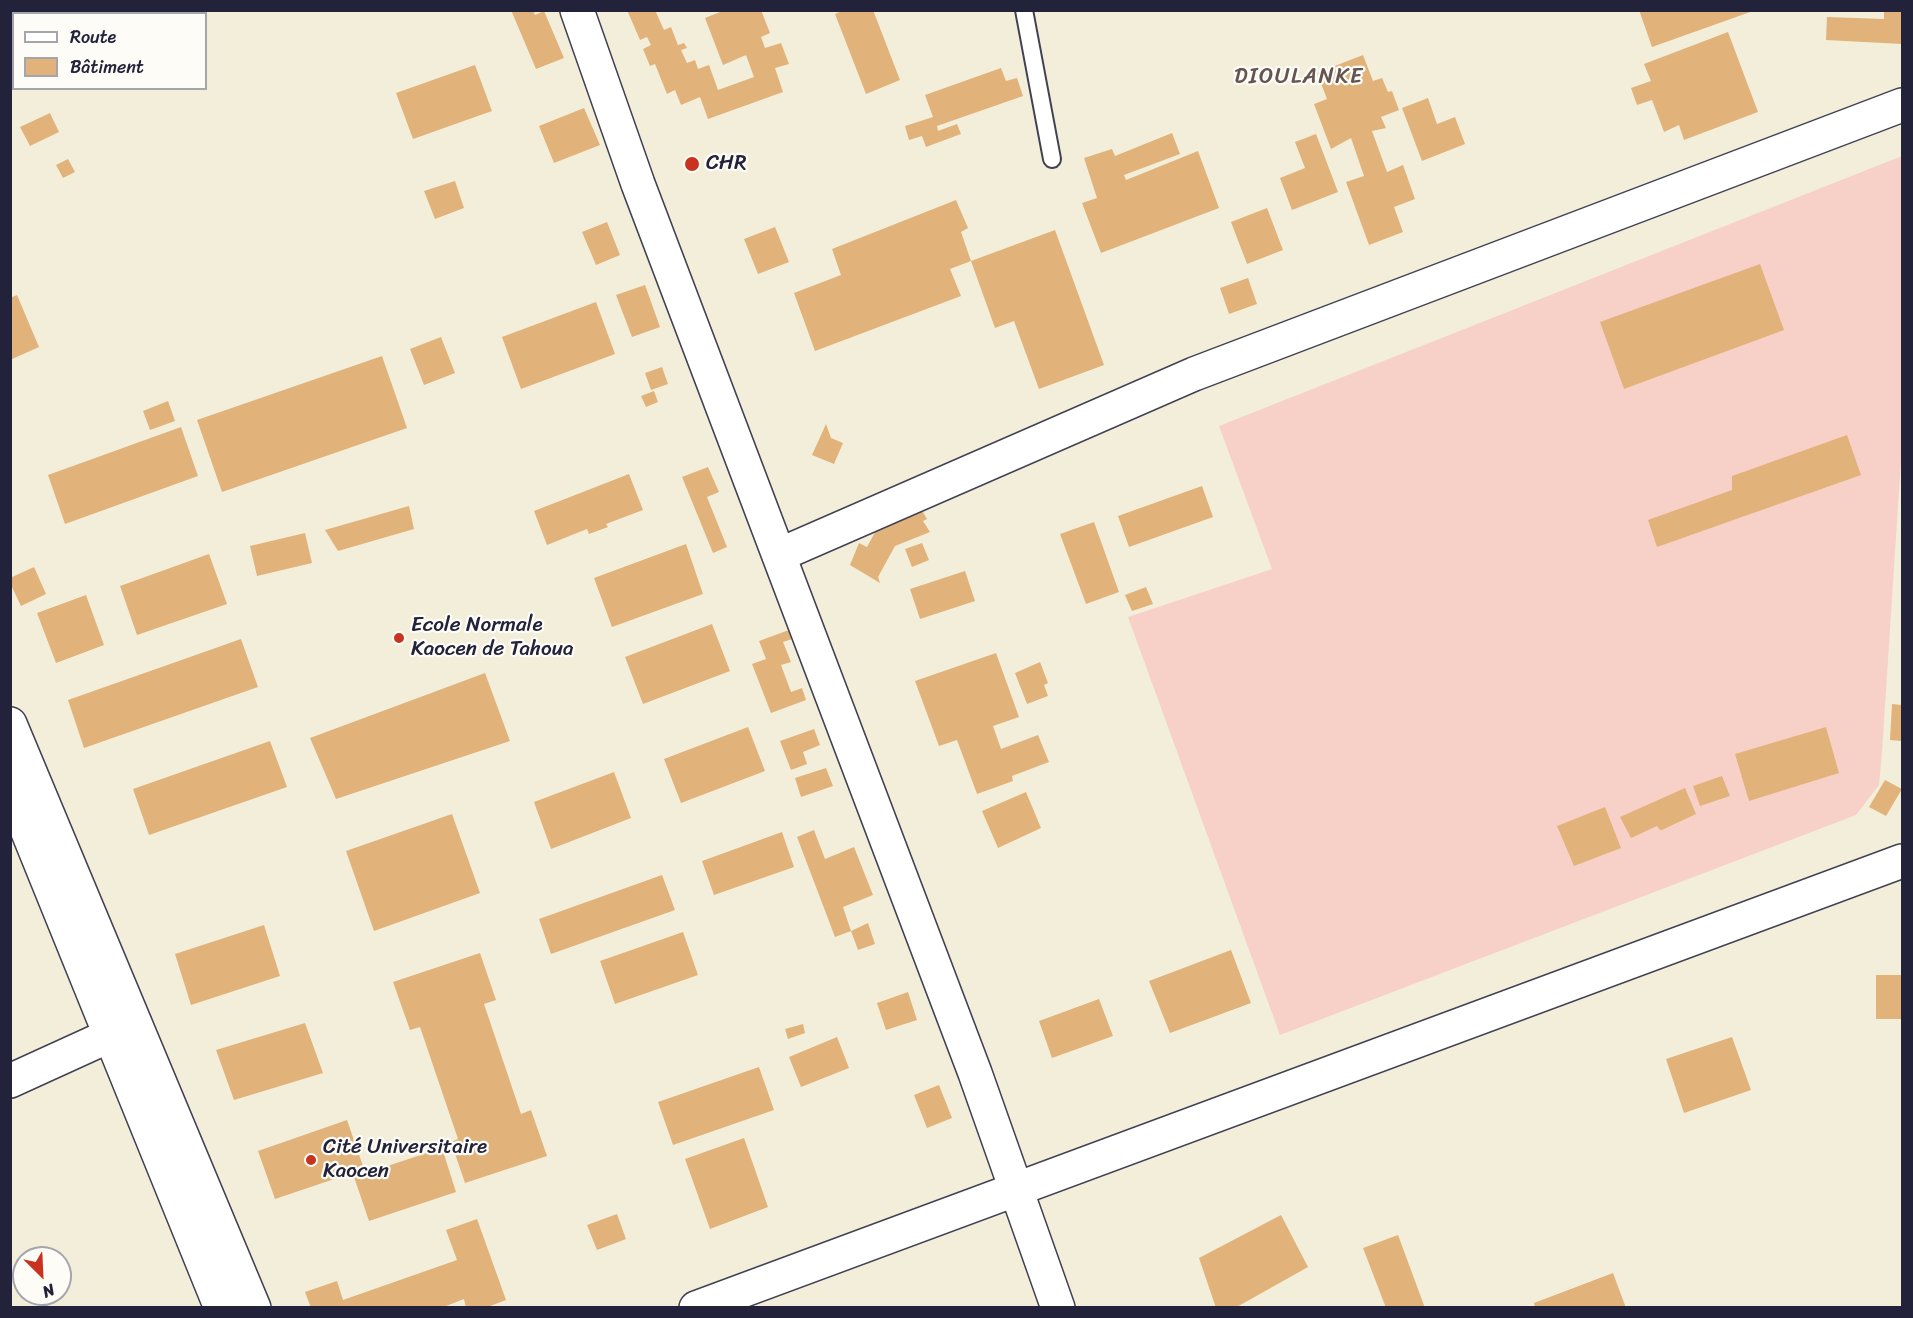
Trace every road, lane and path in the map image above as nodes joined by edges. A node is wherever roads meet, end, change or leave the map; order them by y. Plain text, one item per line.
1 (577, 10) edge
2 (1024, 10) edge
3 (1902, 105) edge
4 (1052, 159) dead end
5 (779, 555) junction
6 (10, 724) edge
7 (10, 788) edge
8 (1902, 861) edge
9 (123, 1030) junction
10 (10, 1081) edge
11 (1015, 1190) junction
12 (221, 1308) edge
13 (254, 1308) edge
14 (696, 1308) edge
15 (1058, 1308) edge

1 - 5 street
2 - 4 lane
3 - 5 street
5 - 11 street
6 - 9 street
7 - 9 street
8 - 11 street
9 - 10 street
9 - 12 street
9 - 13 street
11 - 14 street
11 - 15 street

